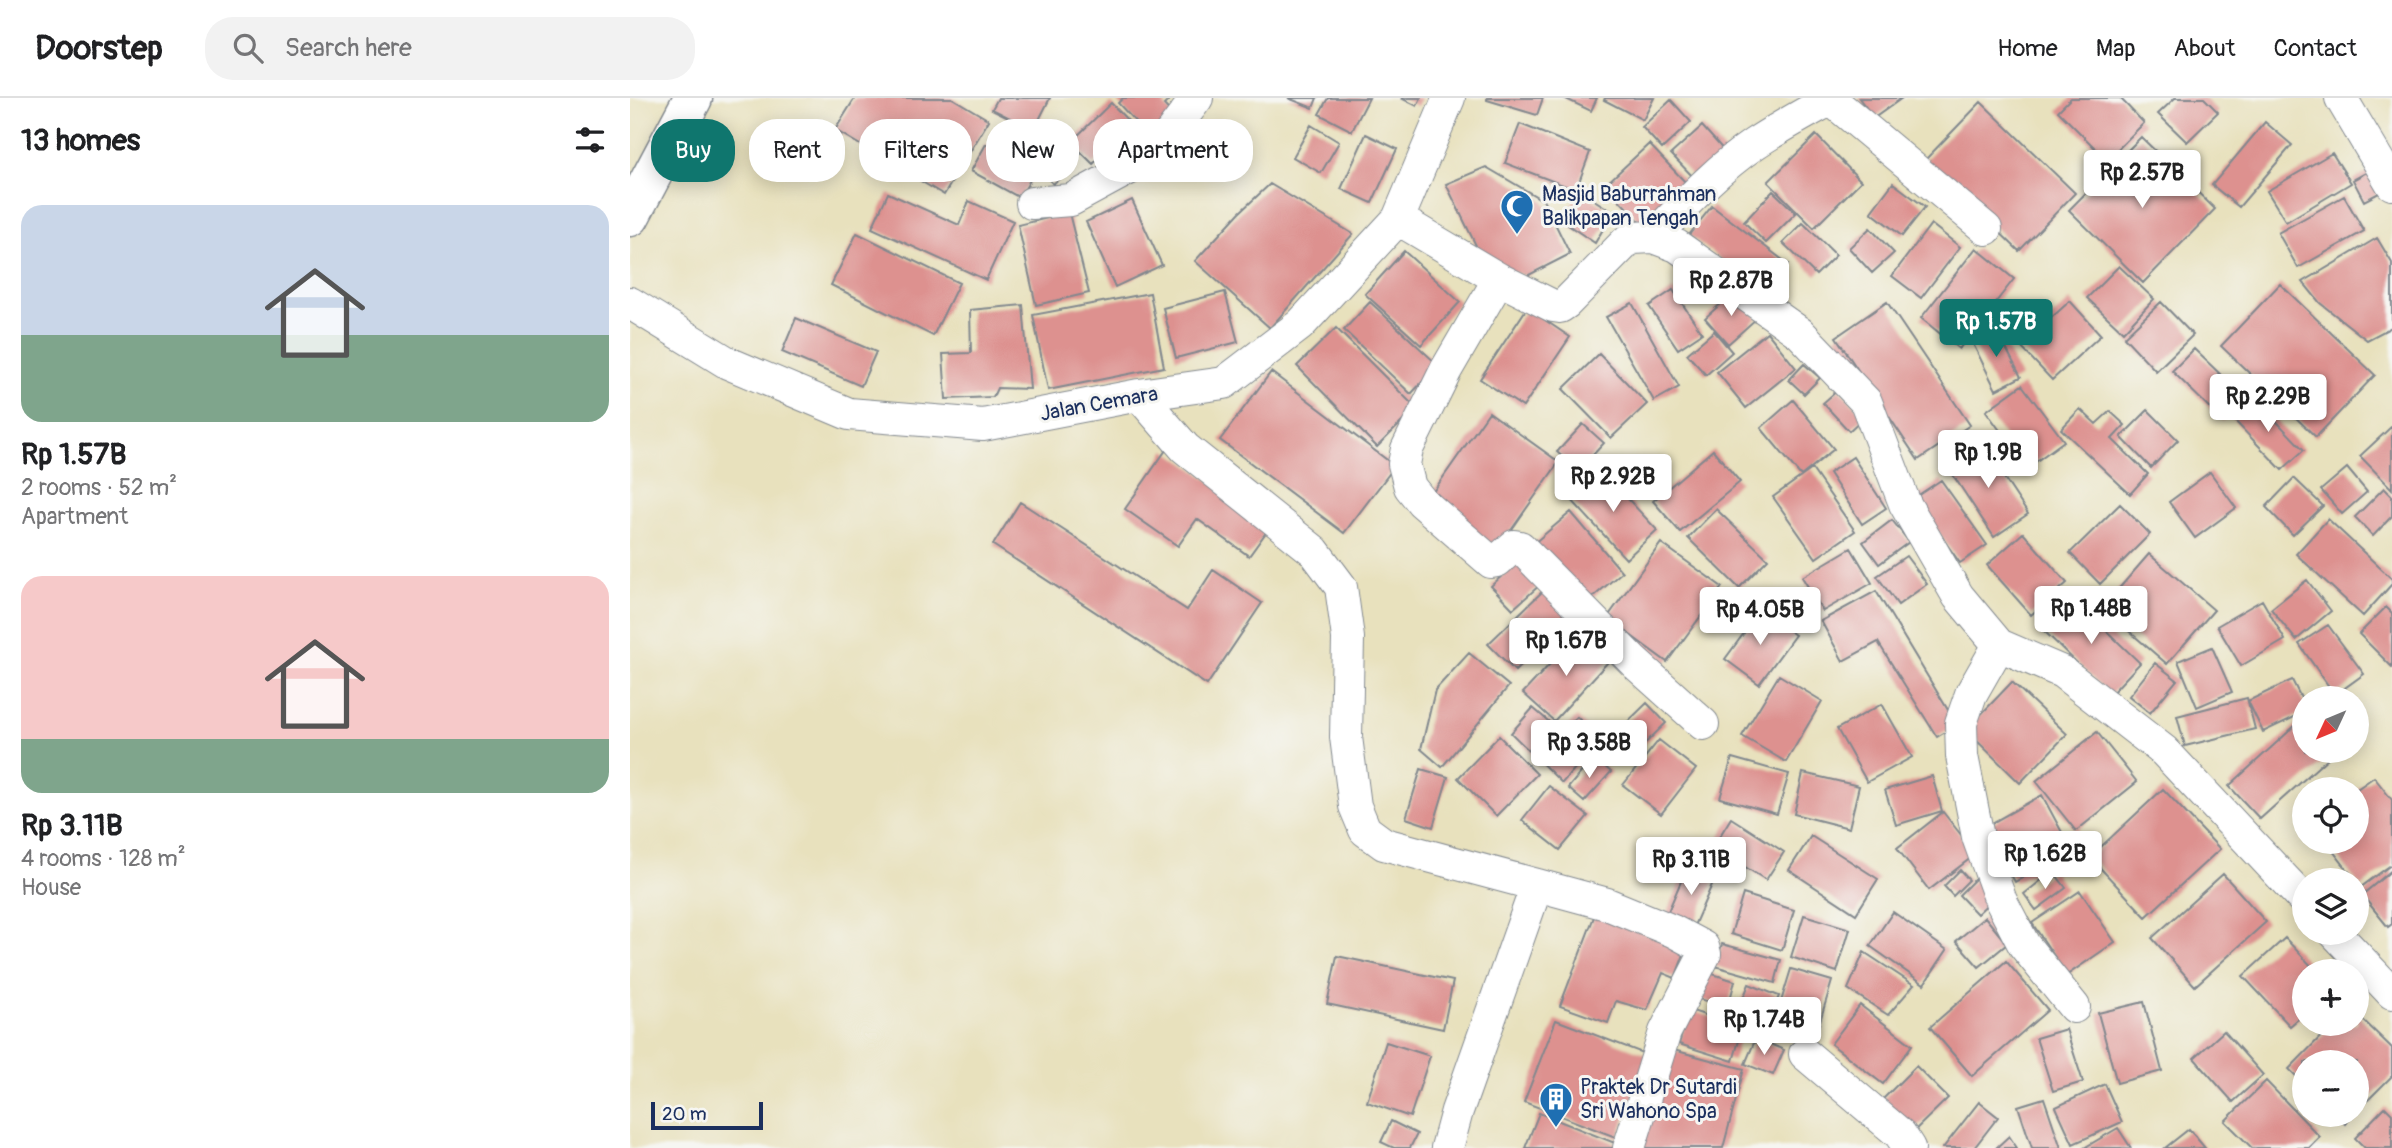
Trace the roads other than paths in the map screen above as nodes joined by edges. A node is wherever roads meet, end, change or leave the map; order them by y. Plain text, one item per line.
1 (693, 98) edge
2 (1197, 98) edge
3 (1448, 98) edge
4 (2341, 98) edge
5 (1829, 99) edge
6 (2392, 184) edge
7 (1032, 203) dead end
8 (630, 217) edge
9 (1398, 219) junction
10 (1986, 229) dead end
11 (1653, 237) junction
12 (1499, 279) junction
13 (630, 303) edge
14 (1139, 395) junction
15 (1999, 645) junction
16 (1703, 724) dead end
17 (1537, 885) junction
18 (2292, 887) edge
19 (2346, 945) edge
20 (2392, 993) edge
21 (2074, 1007) dead end
22 (1805, 1054) dead end
23 (1447, 1148) edge
24 (1629, 1148) edge
25 (1909, 1148) edge

1 - 8 main road
2 - 7 street
3 - 9 street, Jalan Cemara
4 - 6 street
5 - 10 street
5 - 11 street
9 - 12 street
9 - 14 street, Jalan Cemara
11 - 12 street
11 - 15 street
12 - 16 street
13 - 14 street, Jalan Cemara
14 - 17 street
15 - 18 street
15 - 21 street
17 - 23 street
17 - 24 street
19 - 20 street
22 - 25 street

